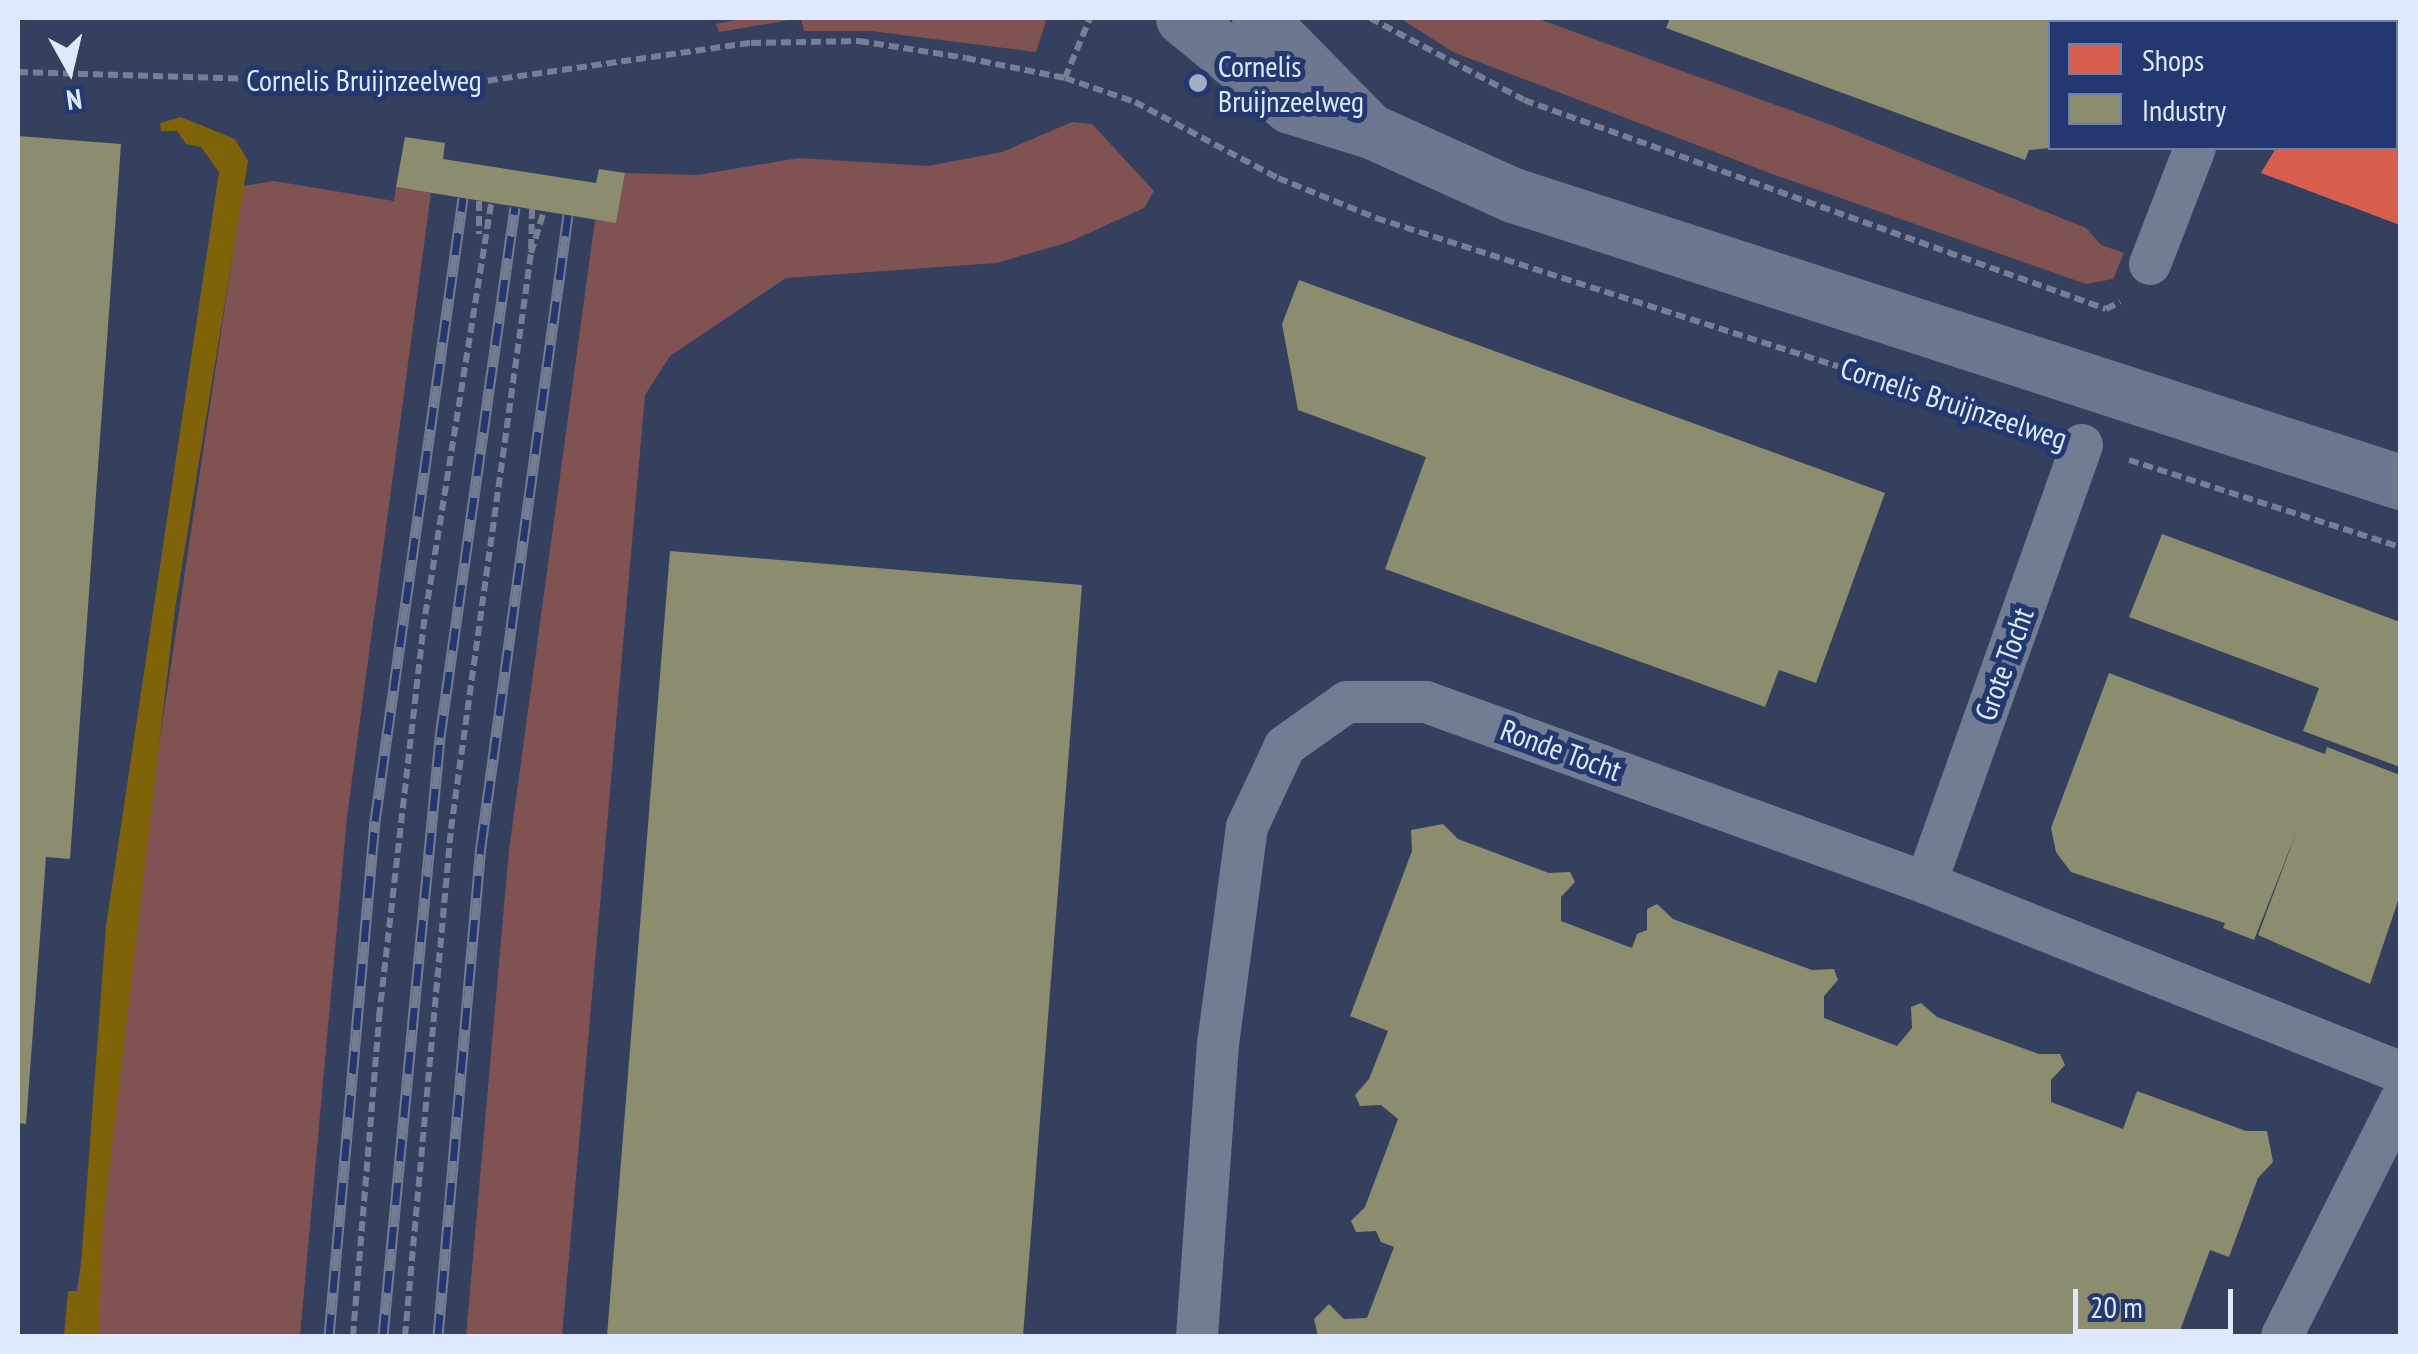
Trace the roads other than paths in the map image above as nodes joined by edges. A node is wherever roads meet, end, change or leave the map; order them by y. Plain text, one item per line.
1 (1184, 18) edge
2 (1259, 18) edge
3 (1370, 131) junction
4 (2194, 150) edge
5 (2150, 264) road end
6 (2082, 445) road end
7 (2400, 482) edge
8 (1926, 883) junction
9 (2400, 1072) edge
10 (2400, 1101) edge
11 (1197, 1336) edge
12 (2282, 1336) edge

1 - 3 main road, Cornelis Bruijnzeelweg
2 - 3 main road, Cornelis Bruijnzeelweg
3 - 7 main road, Cornelis Bruijnzeelweg
4 - 5 street
6 - 8 street, Grote Tocht
8 - 9 street, Ronde Tocht
8 - 11 street, Ronde Tocht
10 - 12 street

